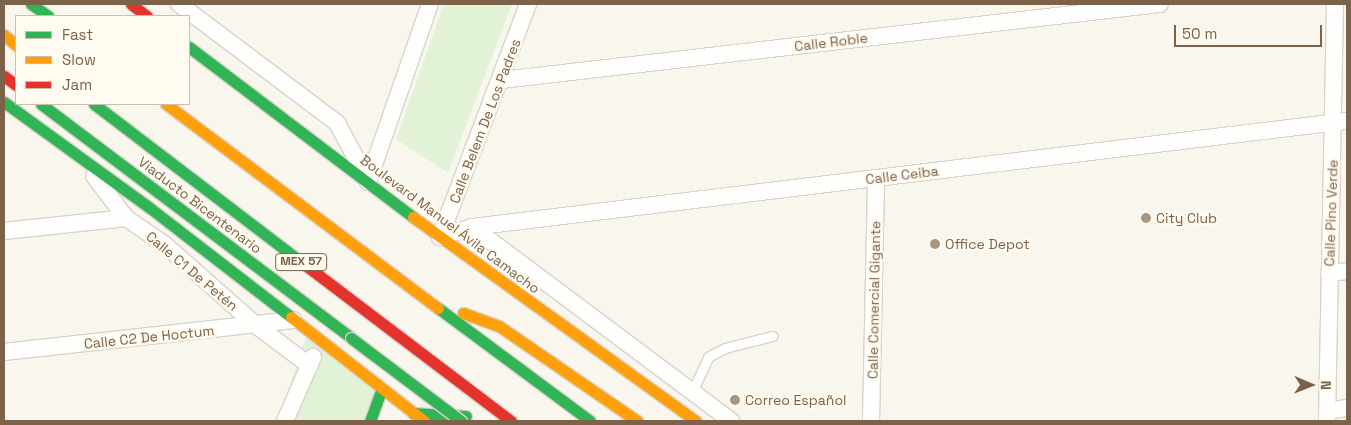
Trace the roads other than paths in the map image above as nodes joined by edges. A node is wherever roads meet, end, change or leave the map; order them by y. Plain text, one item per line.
1 (31, 4) edge
2 (131, 4) edge
3 (179, 4) edge
4 (430, 4) edge
5 (528, 4) edge
6 (1160, 4) edge
7 (1335, 4) edge
8 (47, 15) edge
9 (147, 15) edge
10 (4, 35) edge
11 (15, 43) edge
12 (190, 48) edge
13 (4, 76) edge
14 (502, 80) junction
15 (15, 84) edge
16 (4, 102) edge
17 (42, 105) edge
18 (95, 105) edge
19 (167, 105) edge
20 (4, 107) edge
21 (14, 114) edge
22 (1340, 123) edge
23 (71, 150) junction
24 (876, 178) junction
25 (368, 182) junction
26 (126, 218) junction
27 (472, 227) junction
28 (4, 231) edge
29 (440, 237) junction
30 (1347, 271) edge
31 (1329, 273) junction
32 (445, 310) junction
33 (293, 320) junction
34 (257, 326) junction
35 (772, 336) dead end
36 (320, 341) junction
37 (4, 352) edge
38 (310, 366) junction
39 (381, 391) junction
40 (692, 392) junction
41 (1347, 408) edge
42 (413, 413) junction
43 (1327, 416) edge
44 (372, 420) edge
45 (510, 420) edge
46 (285, 421) edge
47 (424, 421) edge
48 (461, 421) edge
49 (590, 421) edge
50 (637, 421) edge
51 (696, 421) edge
52 (731, 421) edge
53 (871, 421) edge

1 - 8 main road
2 - 9 main road
3 - 25 street
4 - 25 street
5 - 14 street, Calle Belem De Los Padres
6 - 14 street, Calle Roble
7 - 22 street, Calle Pino Verde
10 - 11 main road
12 - 25 main road, Boulevard Manuel Ávila Camacho
13 - 15 main road
14 - 29 street, Calle Belem De Los Padres
16 - 21 main road
17 - 48 main road, Viaducto Bicentenario, bridge
18 - 45 main road, MEX 57
19 - 32 main road
20 - 21 lane
21 - 23 main road
22 - 24 street, Calle Ceiba
22 - 31 street, Calle Pino Verde
23 - 26 street, Calle C1 De Petén
23 - 33 main road
24 - 27 street, Calle Ceiba
24 - 53 street, Calle Comercial Gigante
25 - 29 main road, Boulevard Manuel Ávila Camacho
26 - 28 street
26 - 34 street, Calle C1 De Petén
27 - 29 street, Calle Ceiba
27 - 40 street
29 - 51 main road, Boulevard Manuel Ávila Camacho
30 - 31 street
31 - 43 street, Calle Pino Verde
32 - 49 main road
32 - 50 main road
33 - 34 street, Calle C2 De Hoctum
33 - 36 main road
34 - 37 street, Calle C2 De Hoctum
34 - 38 street, Calle C1 De Petén
35 - 40 lane
36 - 38 street
36 - 39 main road
38 - 46 street
39 - 42 main road
39 - 44 main road
40 - 52 street
41 - 43 street
42 - 45 main road
42 - 47 main road

